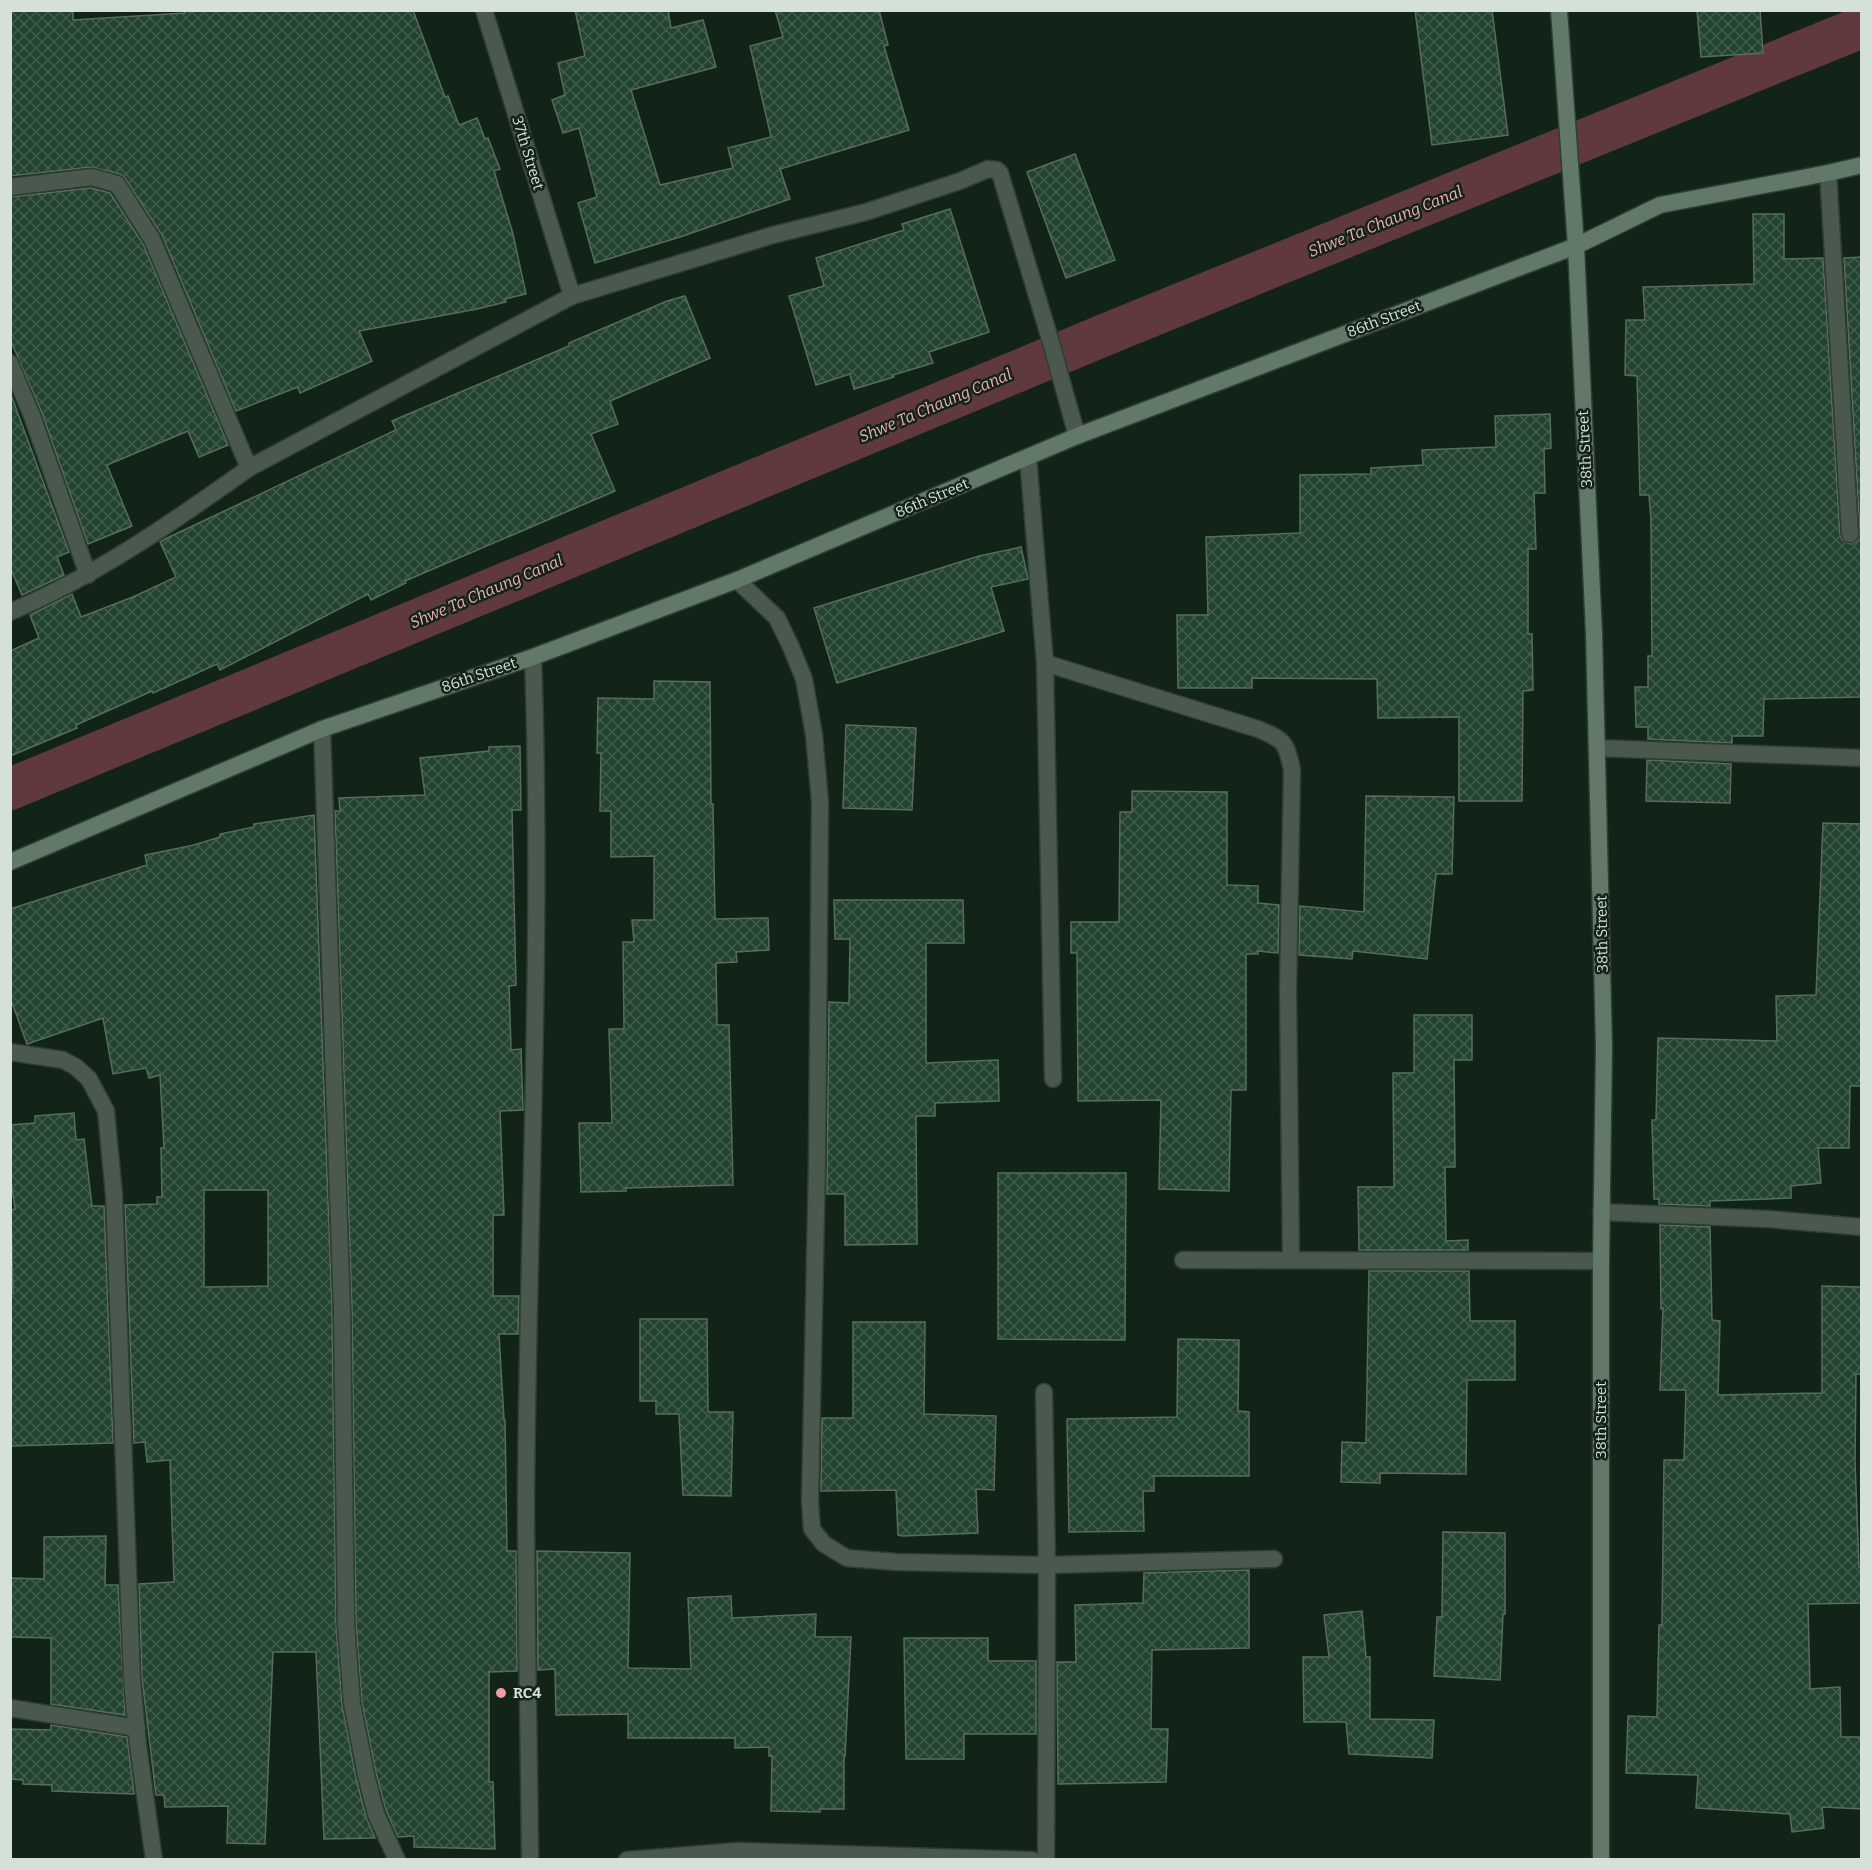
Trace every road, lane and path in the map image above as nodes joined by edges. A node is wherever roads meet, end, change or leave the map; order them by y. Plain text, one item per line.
1 (484, 10) edge
2 (1559, 10) edge
3 (1862, 165) edge
4 (1828, 173) junction
5 (10, 187) edge
6 (1576, 246) junction
7 (572, 296) junction
8 (10, 363) edge
9 (1077, 436) junction
10 (1029, 457) junction
11 (249, 468) junction
12 (1851, 534) dead end
13 (88, 575) junction
14 (737, 580) junction
15 (10, 612) edge
16 (532, 657) junction
17 (1046, 663) junction
18 (322, 729) junction
19 (1597, 748) junction
20 (1862, 759) edge
21 (10, 862) edge
22 (10, 1052) edge
23 (1053, 1079) dead end
24 (1601, 1212) junction
25 (1862, 1227) edge
26 (1183, 1260) dead end
27 (1291, 1260) junction
28 (1601, 1261) junction
29 (1044, 1392) dead end
30 (1274, 1559) dead end
31 (1047, 1565) junction
32 (10, 1708) edge
33 (136, 1728) junction
34 (738, 1855) edge
35 (154, 1860) edge
36 (397, 1860) edge
37 (530, 1860) edge
38 (627, 1860) edge
39 (1032, 1860) edge
40 (1046, 1860) edge
41 (1601, 1860) edge

1 - 7 street, 37th Street
2 - 6 main road, 38th Street
3 - 4 main road, 86th Street
4 - 6 main road, 86th Street
4 - 12 street
5 - 11 street
6 - 9 main road, 86th Street
6 - 19 main road, 38th Street
7 - 9 street
7 - 11 street
8 - 13 street
9 - 10 main road, 86th Street
10 - 14 main road, 86th Street
10 - 17 street
11 - 13 street
13 - 15 street
14 - 16 main road, 86th Street
14 - 31 street
16 - 18 main road, 86th Street
16 - 37 street
17 - 23 street
17 - 27 street
18 - 21 main road, 86th Street
18 - 36 street
19 - 20 street
19 - 24 main road, 38th Street
22 - 33 street
24 - 25 street
24 - 28 main road, 38th Street
26 - 27 street
27 - 28 street
28 - 41 main road, 38th Street
29 - 31 street
30 - 31 street
31 - 40 street
32 - 33 street
33 - 35 street
34 - 38 street
34 - 39 street

